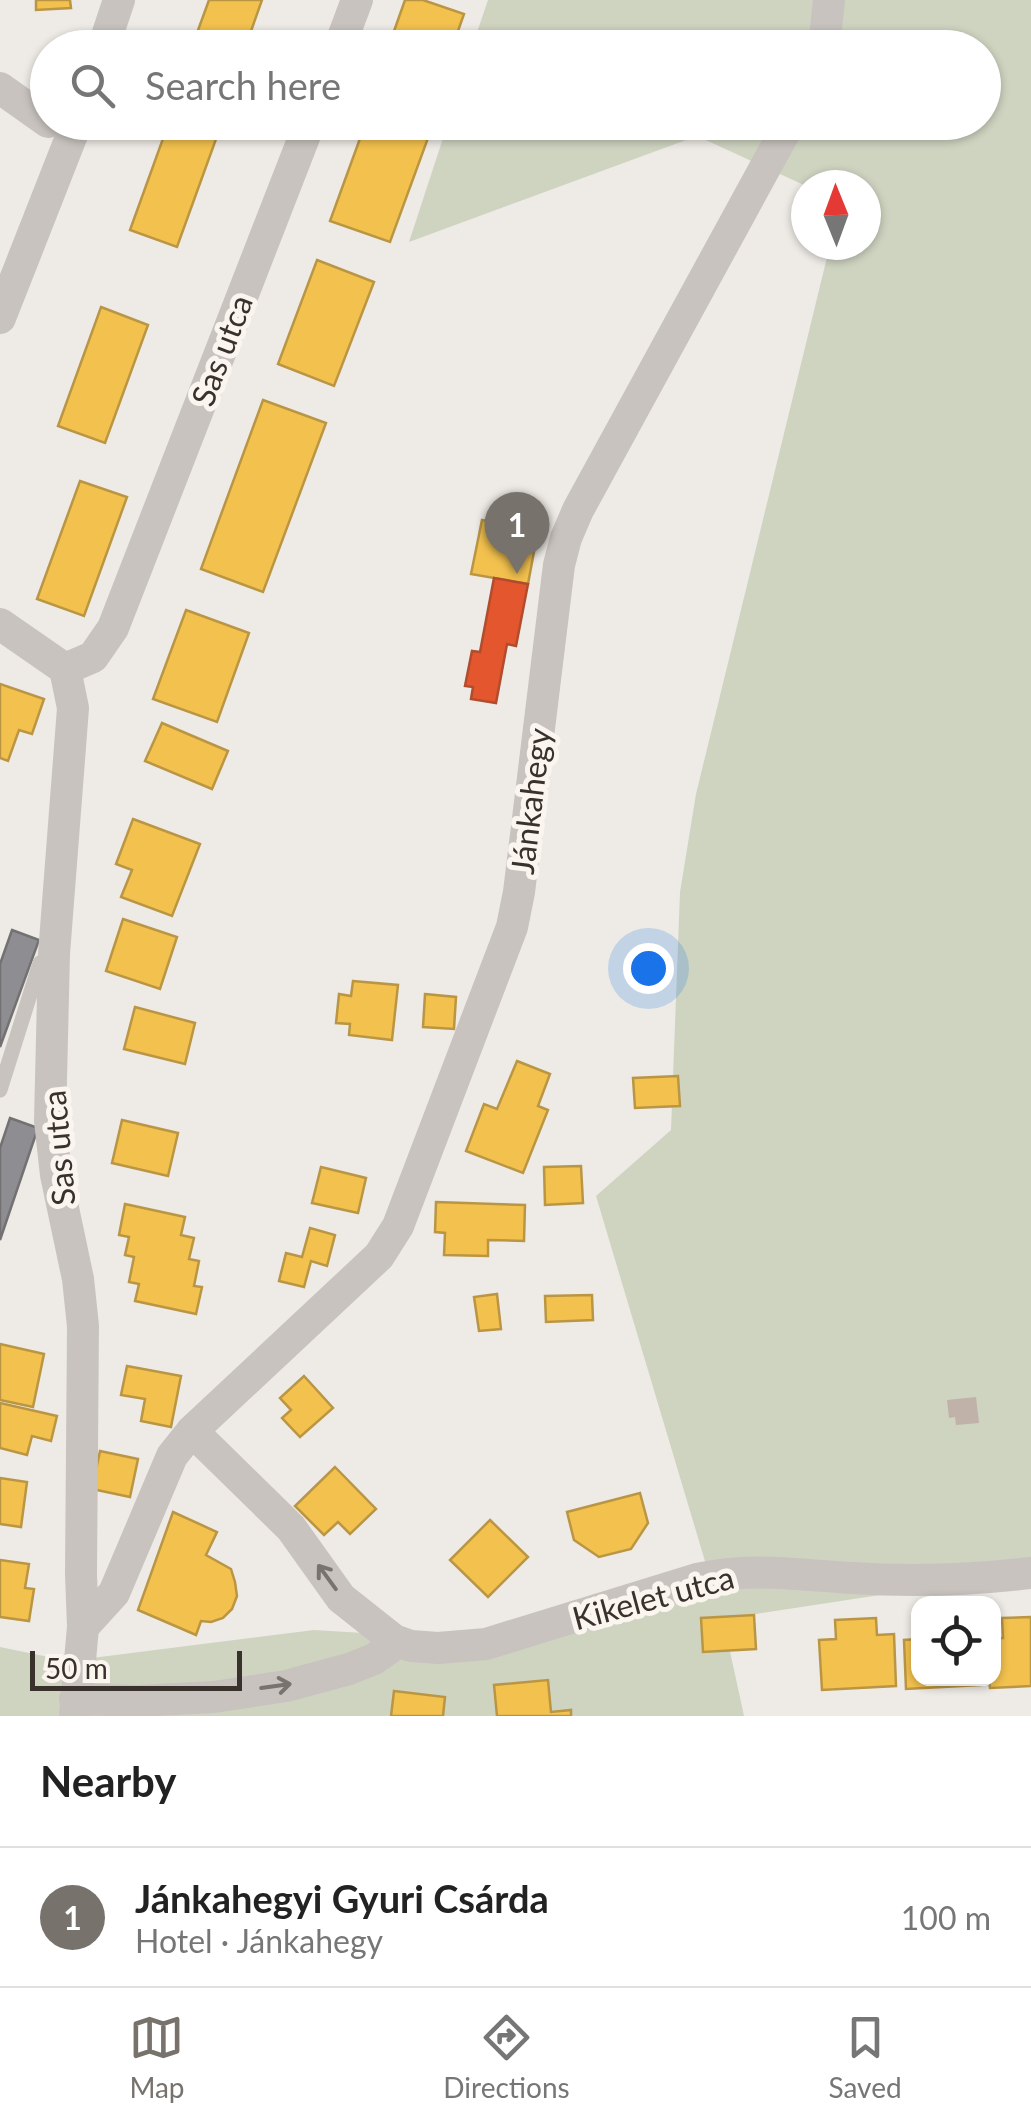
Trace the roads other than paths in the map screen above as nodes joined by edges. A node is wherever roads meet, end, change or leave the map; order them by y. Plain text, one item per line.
1 (119, 0) edge
2 (357, 0) edge
3 (829, 0) edge
4 (109, 30) edge
5 (346, 30) edge
6 (826, 30) edge
7 (0, 88) edge
8 (30, 107) edge
9 (57, 140) edge
10 (303, 140) edge
11 (780, 140) edge
12 (0, 318) edge
13 (0, 624) edge
14 (65, 669) junction
15 (54, 954) junction
16 (0, 1090) edge
17 (192, 1430) junction
18 (1031, 1573) edge
19 (83, 1627) junction
20 (398, 1642) junction
21 (75, 1708) edge

1 - 4 street
2 - 5 street
3 - 6 street
7 - 8 street
9 - 12 street
10 - 14 street, Sas utca
11 - 17 street, Jánkahegy
13 - 14 street
14 - 15 street, Sas utca
15 - 16 lane
15 - 19 street, Sas utca
17 - 19 street, Jánkahegy
20 -> 17 street
18 - 20 street, Kikelet utca
19 - 21 street, Sas utca
21 -> 20 street

